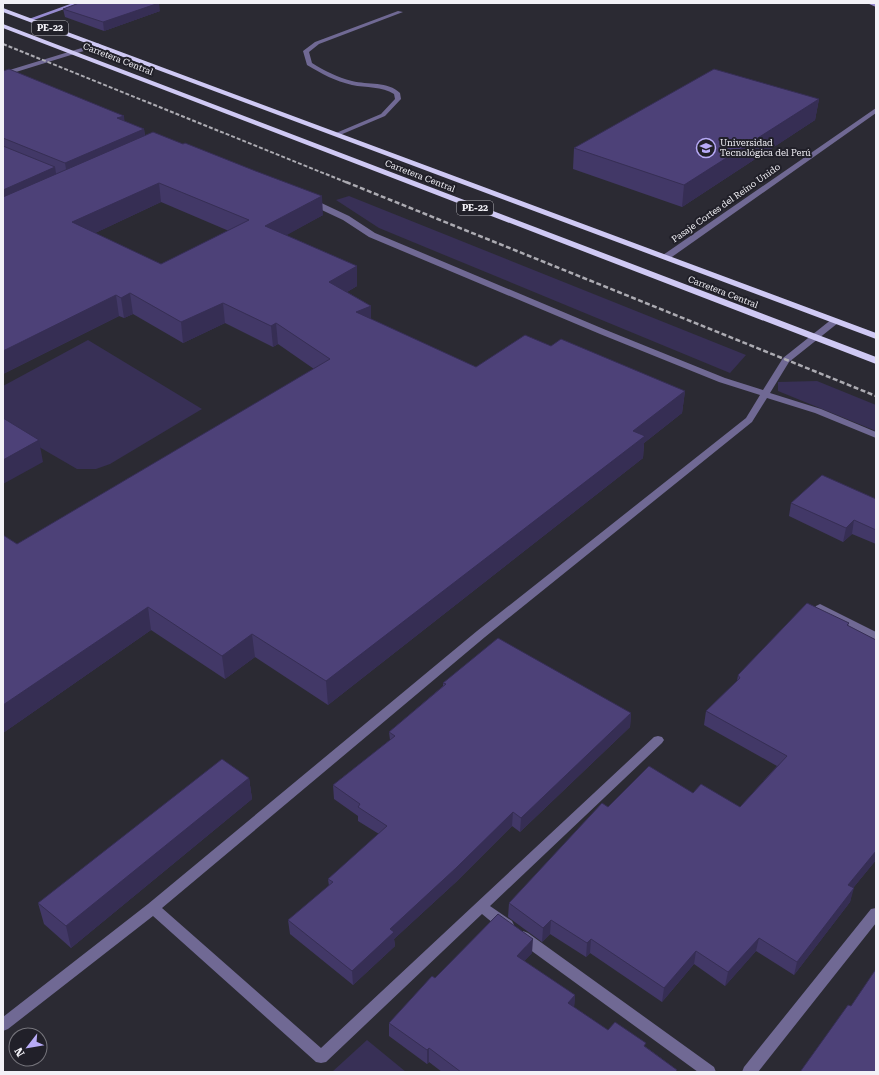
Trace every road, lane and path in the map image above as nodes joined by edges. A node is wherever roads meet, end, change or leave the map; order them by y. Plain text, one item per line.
1 (78, 3) edge
2 (870, 3) edge
3 (876, 4) edge
4 (3, 10) edge
5 (400, 12) dead end
6 (30, 20) junction
7 (3, 26) edge
8 (98, 45) junction
9 (75, 53) junction
10 (3, 74) edge
11 (18, 81) edge
12 (876, 110) edge
13 (338, 134) junction
14 (348, 139) junction
15 (323, 149) junction
16 (302, 199) edge
17 (666, 257) junction
18 (835, 321) junction
19 (876, 336) edge
20 (814, 338) junction
21 (876, 361) edge
22 (765, 393) junction
23 (876, 435) edge
24 (820, 608) edge
25 (876, 637) edge
26 (658, 740) dead end
27 (480, 906) junction
28 (153, 908) junction
29 (876, 913) edge
30 (3, 1025) edge
31 (709, 1072) edge
32 (749, 1072) edge

1 - 6 street
2 - 3 street
4 - 6 highway, Carretera Central / PE-22
5 - 13 street
6 - 8 highway, Carretera Central / PE-22
7 - 9 highway, Carretera Central / PE-22
8 - 9 street
8 - 13 highway, Carretera Central / PE-22
9 - 10 street
9 - 15 highway, Carretera Central / PE-22
10 - 11 street
12 - 17 street, Pasaje Cortes del Reino Unido
13 - 14 highway, Carretera Central / PE-22
14 - 15 highway
14 - 17 highway, Carretera Central / PE-22
15 - 20 highway, Carretera Central / PE-22
16 - 22 street
17 - 18 highway, Carretera Central / PE-22
18 - 19 highway, Carretera Central / PE-22
18 - 20 street
20 - 21 highway, Carretera Central / PE-22
20 - 22 street
22 - 23 street
22 - 28 street
24 - 25 street
26 - 27 street
27 - 28 street
27 - 31 street
28 - 30 street
29 - 32 street

